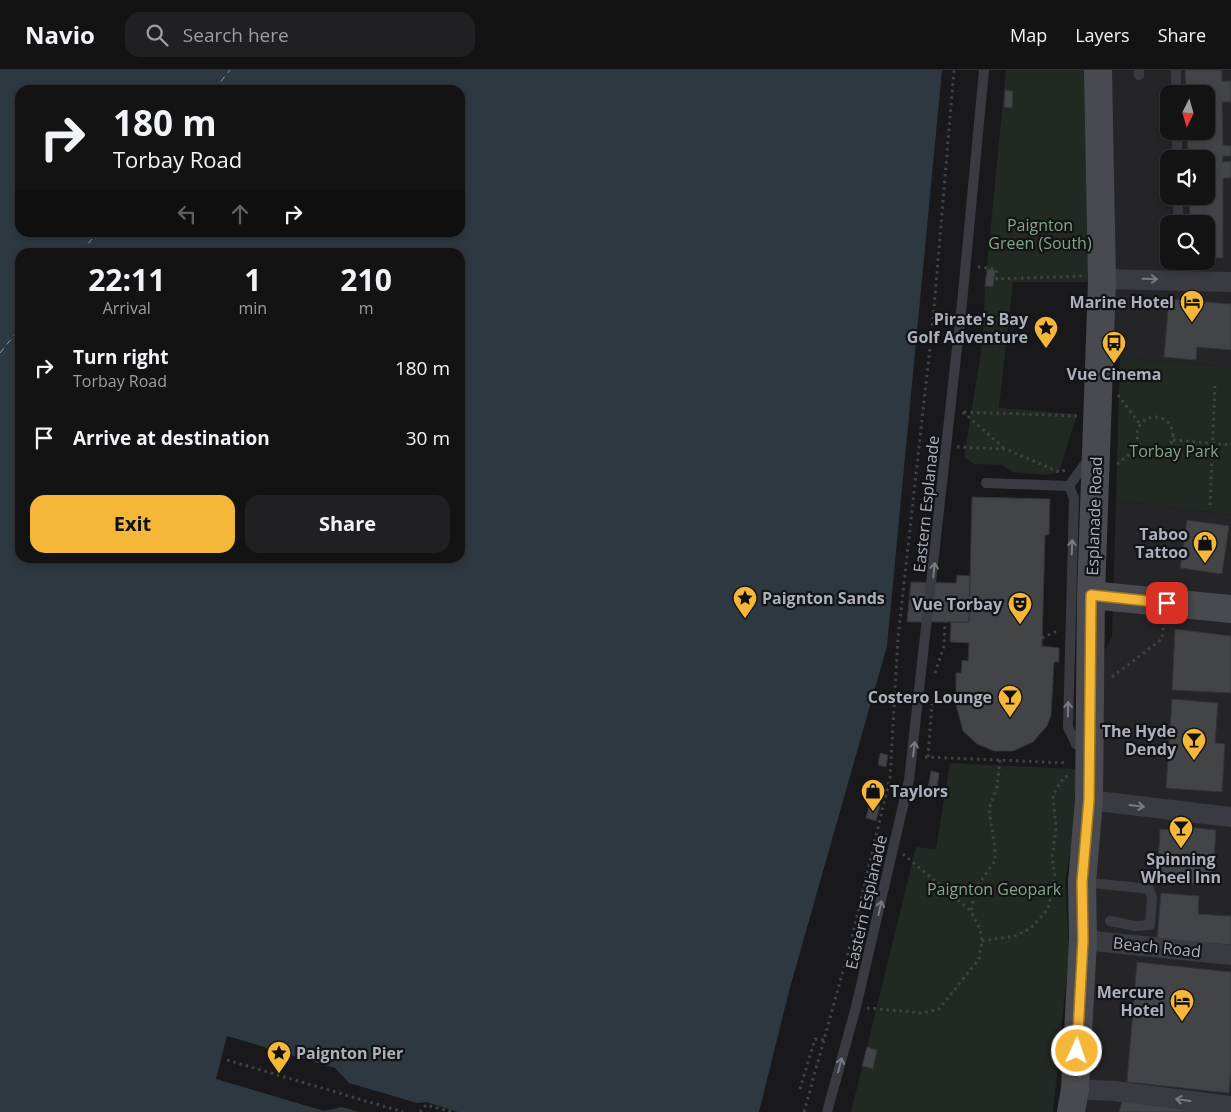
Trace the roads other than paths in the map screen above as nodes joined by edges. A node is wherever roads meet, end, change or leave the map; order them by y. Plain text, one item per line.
1 (984, 70) edge
2 (1098, 70) edge
3 (1176, 70) edge
4 (1176, 85) edge
5 (1179, 270) edge
6 (1102, 280) junction
7 (1231, 282) edge
8 (1090, 457) junction
9 (986, 483) dead end
10 (1069, 486) junction
11 (1091, 595) junction
12 (1231, 610) edge
13 (1088, 756) junction
14 (1089, 800) junction
15 (1231, 817) edge
16 (1082, 882) junction
17 (1110, 921) dead end
18 (1150, 925) junction
19 (1083, 940) junction
20 (1152, 946) junction
21 (1231, 955) edge
22 (1073, 1100) edge
23 (1231, 1106) edge
24 (827, 1112) edge

24 -> 1 lane, Eastern Esplanade
2 - 6 main road, Esplanade Road
3 - 4 lane
6 -> 5 street
5 - 7 street
6 - 8 main road, Esplanade Road
8 - 10 lane
8 - 11 main road, Esplanade Road
9 - 10 lane
13 -> 10 lane
11 - 12 main road
11 - 13 main road, Esplanade Road
13 - 14 main road, Esplanade Road
14 -> 15 street
14 - 16 main road, Esplanade Road
16 - 18 lane
16 - 19 main road, Esplanade Road
17 - 18 lane
18 - 20 lane
19 - 20 street, Beach Road
19 - 22 main road, Esplanade Road
20 - 21 street, Beach Road
23 -> 22 street

